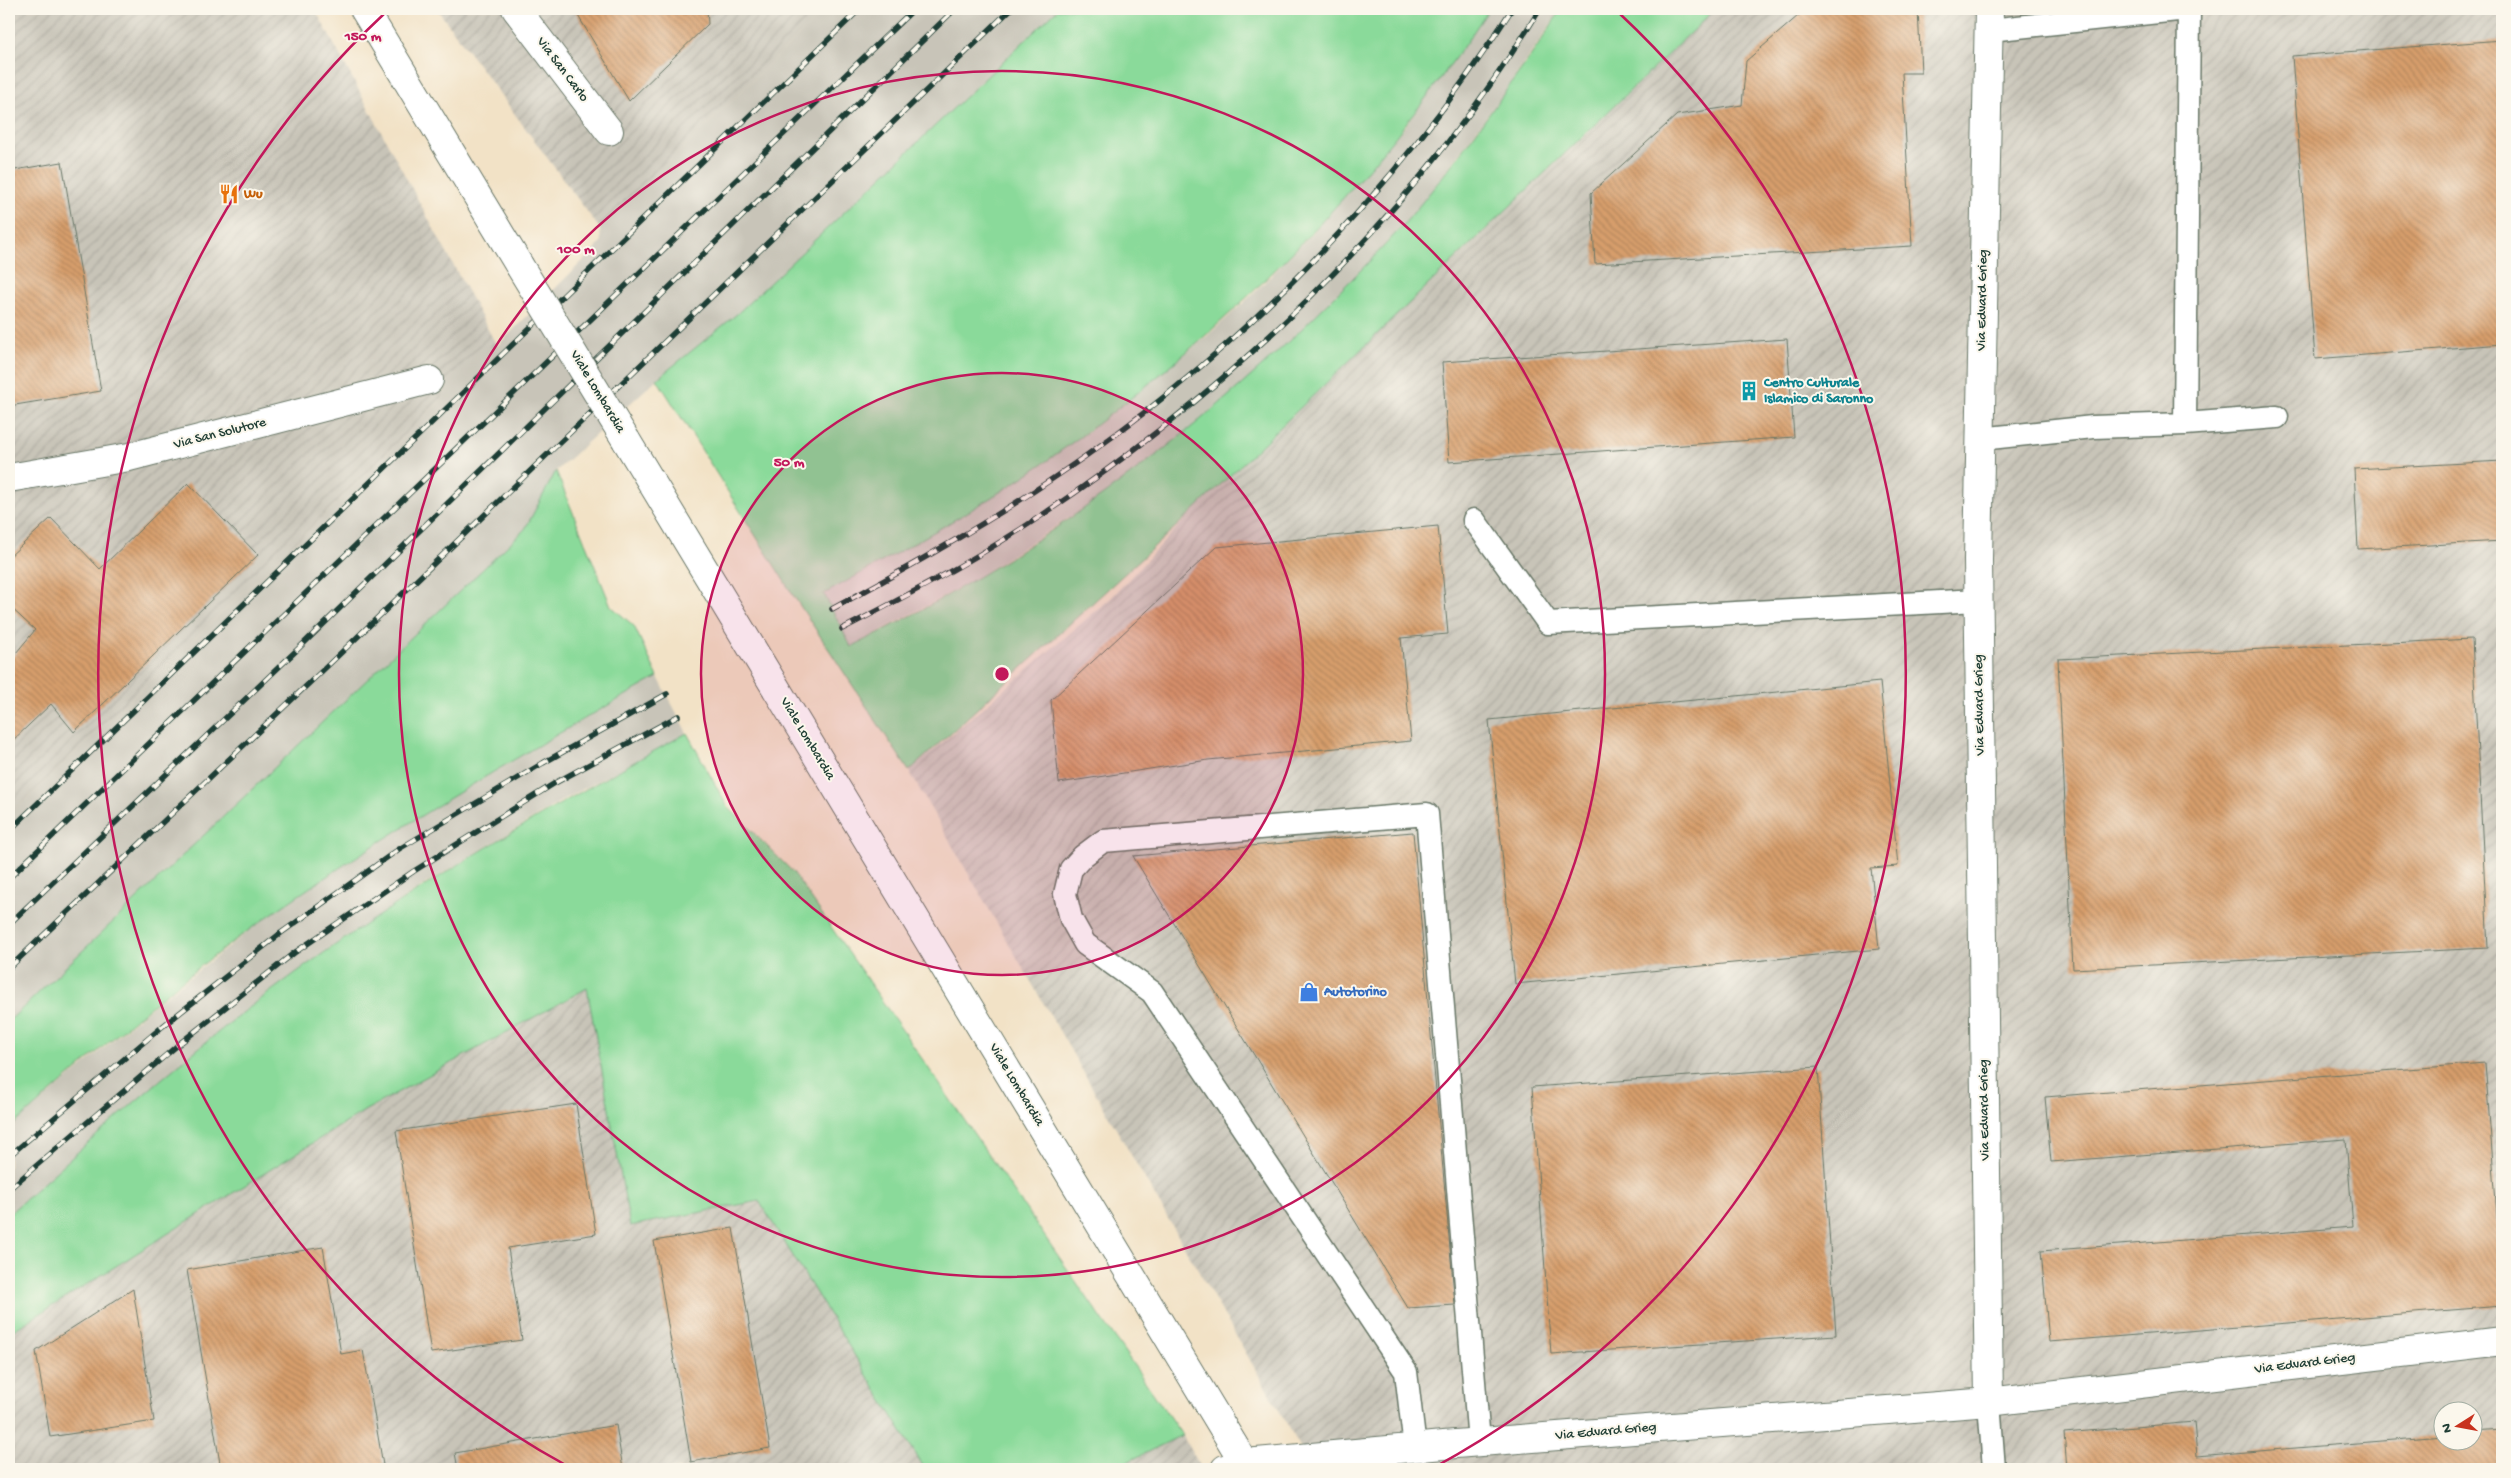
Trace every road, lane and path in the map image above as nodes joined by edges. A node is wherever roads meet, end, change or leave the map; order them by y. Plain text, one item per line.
1 (364, 9) edge
2 (516, 9) edge
3 (2188, 9) edge
4 (1989, 20) edge
5 (609, 131) dead end
6 (429, 380) dead end
7 (2277, 417) dead end
8 (2185, 424) junction
9 (1980, 439) junction
10 (9, 478) edge
11 (1474, 520) dead end
12 (1978, 600) junction
13 (2502, 1341) edge
14 (1989, 1402) junction
15 (1479, 1442) junction
16 (1415, 1448) junction
17 (1239, 1467) edge
18 (1994, 1469) edge

1 - 17 street, Viale Lombardia, bridge
2 - 5 street, Via San Carlo
3 - 4 lane
3 - 8 lane
4 - 9 street, Via Edvard Grieg
6 - 10 street, Via San Solutore
7 - 8 lane
8 - 9 lane
9 - 12 street, Via Edvard Grieg
11 - 12 lane
12 - 14 street, Via Edvard Grieg
13 - 14 street, Via Edvard Grieg
14 - 15 street, Via Edvard Grieg
14 - 18 lane
15 - 16 street, Via Edvard Grieg
15 - 16 lane
16 - 17 street, Via Edvard Grieg

